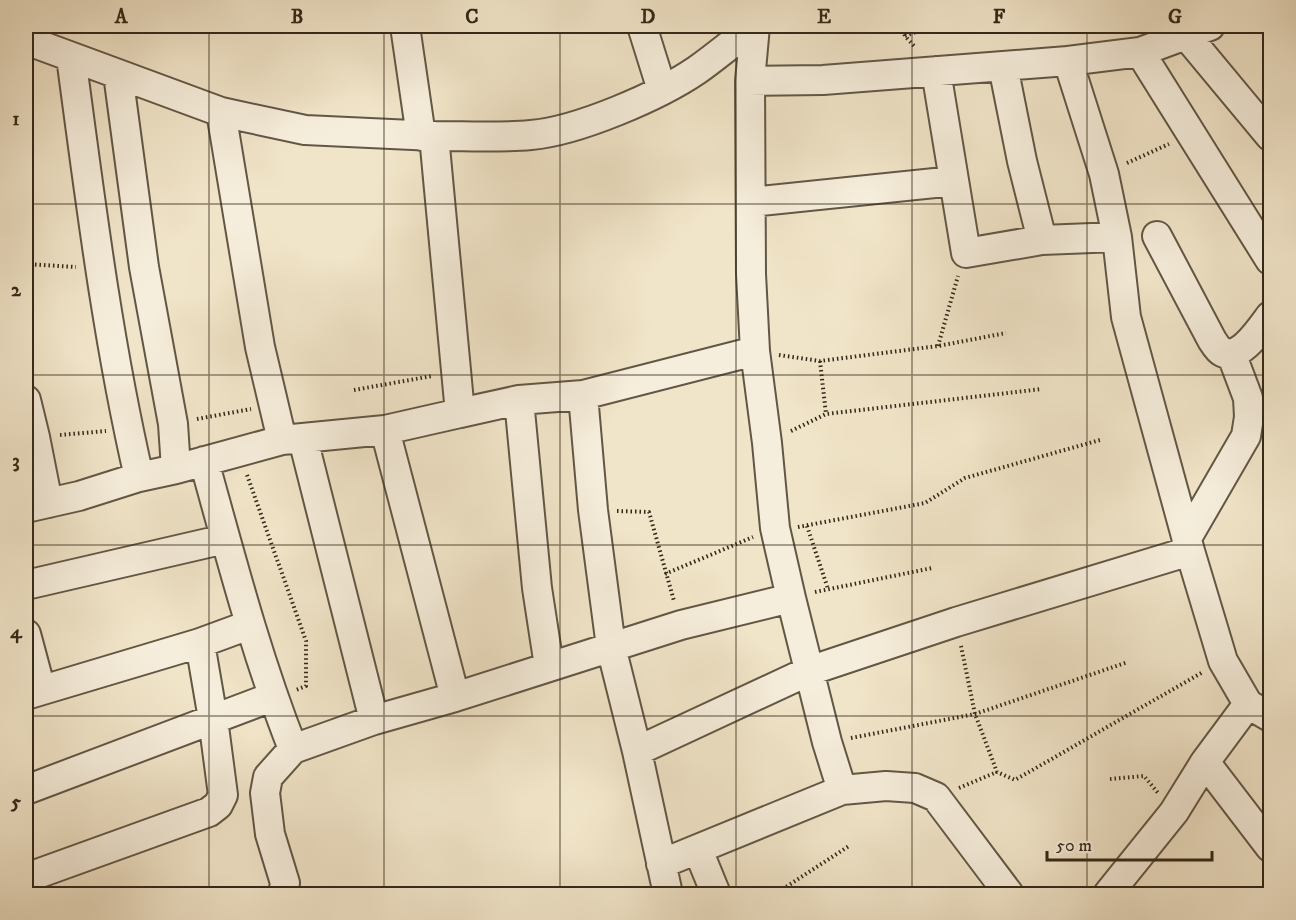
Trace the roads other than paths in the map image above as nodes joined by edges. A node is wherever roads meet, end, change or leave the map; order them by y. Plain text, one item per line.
1 (405, 26) edge
2 (642, 26) edge
3 (756, 26) edge
4 (1198, 30) edge
5 (26, 40) edge
6 (1140, 52) junction
7 (71, 57) junction
8 (1068, 61) junction
9 (1002, 66) junction
10 (936, 71) junction
11 (118, 74) junction
12 (750, 81) junction
13 (663, 90) junction
14 (221, 112) junction
15 (428, 136) junction
16 (1270, 136) edge
17 (954, 182) junction
18 (751, 202) junction
19 (1157, 236) dead end
20 (1117, 237) junction
21 (1042, 240) junction
22 (1270, 260) edge
23 (1270, 316) edge
24 (755, 351) junction
25 (1231, 353) junction
26 (583, 395) junction
27 (26, 400) edge
28 (519, 400) junction
29 (460, 413) junction
30 (385, 430) junction
31 (293, 440) junction
32 (204, 462) junction
33 (176, 469) junction
34 (139, 477) junction
35 (37, 506) edge
36 (225, 539) junction
37 (1188, 544) junction
38 (26, 585) edge
39 (791, 598) junction
40 (249, 625) junction
41 (26, 634) edge
42 (200, 644) junction
43 (611, 647) junction
44 (549, 666) junction
45 (809, 671) junction
46 (33, 692) edge
47 (272, 697) junction
48 (455, 697) junction
49 (1259, 710) edge
50 (213, 719) junction
51 (374, 720) junction
52 (293, 749) junction
53 (637, 751) junction
54 (1205, 762) junction
55 (26, 790) edge
56 (842, 790) junction
57 (266, 793) junction
58 (223, 795) junction
59 (1270, 847) edge
60 (698, 850) junction
61 (661, 864) junction
62 (26, 878) edge
63 (713, 886) edge
64 (283, 894) edge
65 (668, 894) edge
66 (676, 894) edge
67 (1009, 894) edge
68 (1108, 894) edge

1 - 15 street
2 - 13 street
3 - 12 street
3 - 13 street
4 - 6 street
4 - 16 street
5 - 7 street
6 - 8 street
6 - 22 street
7 - 11 street
7 - 34 street
8 - 9 street
8 - 20 street
9 - 10 street
9 - 21 street
10 - 12 street
10 - 17 street
11 - 14 street
11 - 33 street
12 - 18 street
13 - 15 street
14 - 15 street
14 - 31 street
15 - 29 street
17 - 18 street
17 - 21 street
18 - 24 street
19 - 25 street
20 - 21 street
20 - 37 street
23 - 25 street
24 - 26 street
24 - 39 street
25 - 37 street
26 - 28 street
26 - 43 street
27 - 35 street
28 - 29 street
28 - 44 street
29 - 30 street
30 - 31 street
30 - 48 street
31 - 32 street
31 - 51 street
32 - 33 street
32 - 36 street
33 - 34 street
34 - 35 street
36 - 38 street
36 - 40 street
37 - 45 street
37 - 49 street
39 - 43 street
39 - 45 street
40 - 42 street
40 - 47 street
41 - 46 street
42 - 46 street
42 - 50 street
43 - 44 street
43 - 53 street
44 - 48 street
45 - 53 street
45 - 56 street
47 - 50 street
47 - 52 street
48 - 51 street
49 - 54 street
50 - 55 street
50 - 58 street
51 - 52 street
52 - 57 street
53 - 61 street
54 - 59 street
54 - 68 street
56 - 60 street
56 - 67 street
57 - 58 street
57 - 64 street
58 - 62 street
60 - 61 street
60 - 63 street
61 - 65 street
63 - 66 street

